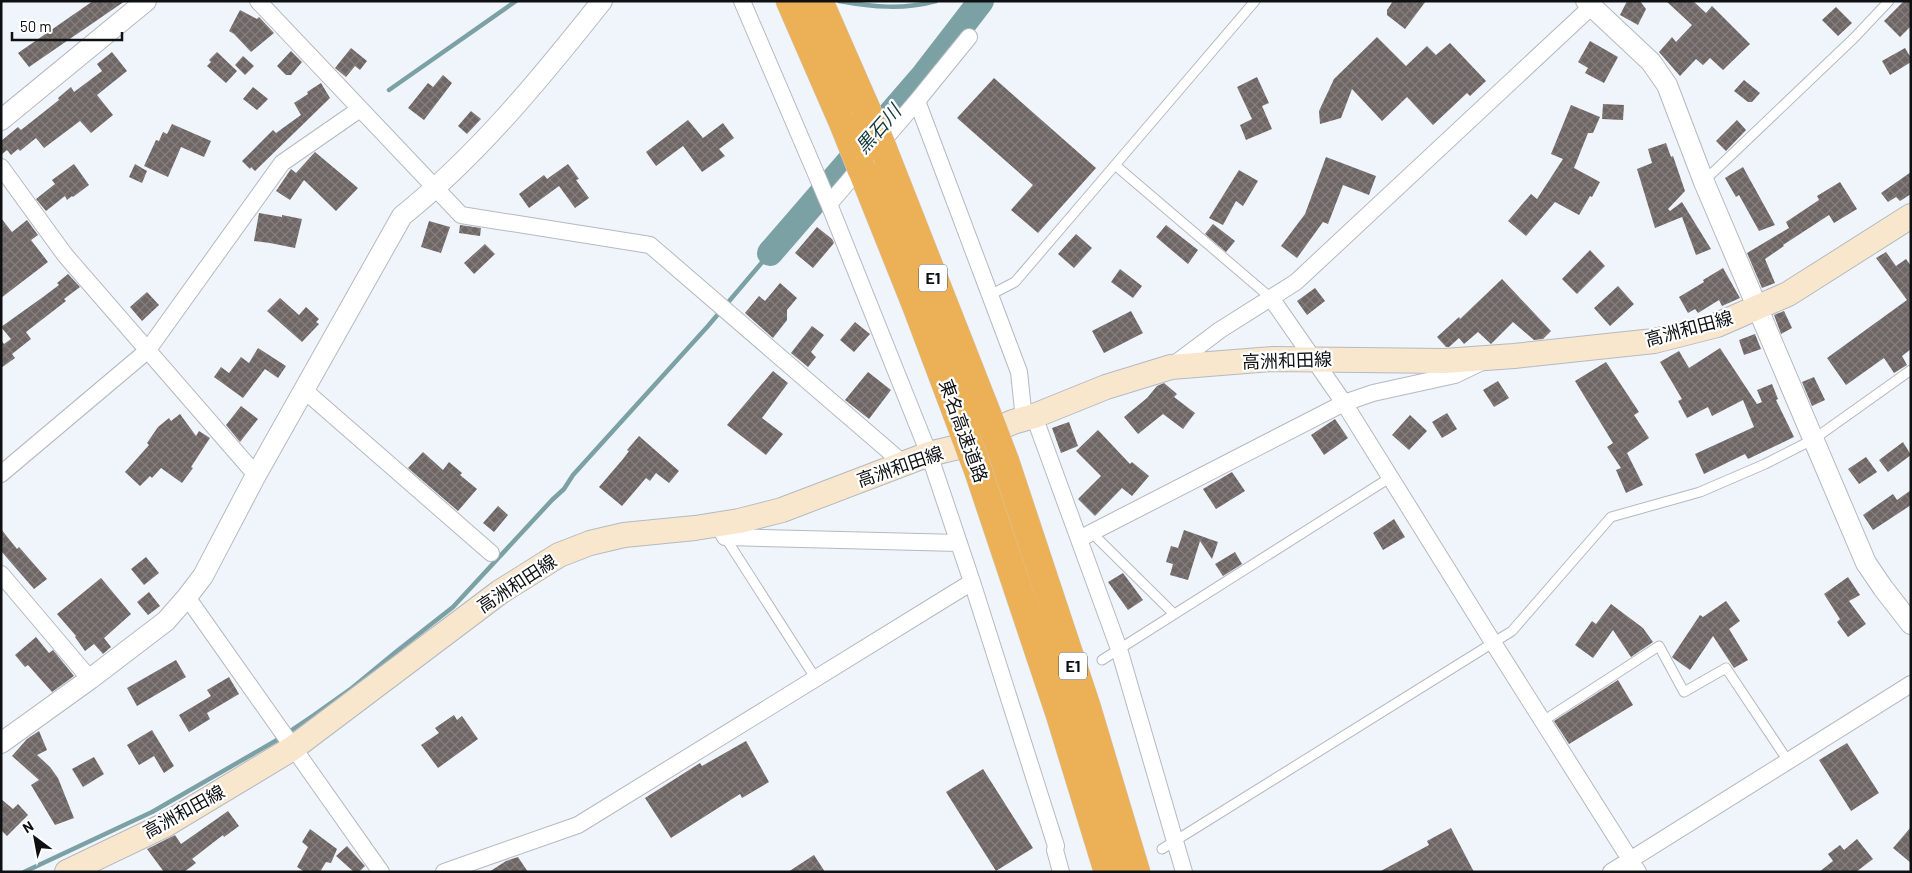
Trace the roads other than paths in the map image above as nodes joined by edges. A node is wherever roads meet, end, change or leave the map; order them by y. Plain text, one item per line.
1 (146, 1) edge
2 (258, 1) edge
3 (602, 1) edge
4 (742, 1) edge
5 (790, 1) edge
6 (819, 1) edge
7 (1255, 1) edge
8 (1889, 1) edge
9 (1588, 3) edge
10 (969, 37) dead end
11 (917, 101) junction
12 (360, 109) junction
13 (1, 120) edge
14 (1115, 165) junction
15 (1, 167) edge
16 (1704, 182) junction
17 (436, 189) junction
18 (828, 202) junction
19 (1911, 216) edge
20 (990, 295) junction
21 (1272, 298) junction
22 (1758, 308) junction
23 (147, 351) junction
24 (1493, 358) junction
25 (1313, 359) junction
26 (1170, 367) junction
27 (1911, 370) edge
28 (304, 390) junction
29 (1344, 403) junction
30 (1029, 417) junction
31 (1814, 439) junction
32 (928, 454) junction
33 (904, 464) junction
34 (1, 474) edge
35 (256, 475) junction
36 (1390, 478) junction
37 (722, 530) junction
38 (1086, 536) junction
39 (959, 543) junction
40 (491, 553) dead end
41 (1, 574) edge
42 (972, 582) junction
43 (187, 597) junction
44 (1174, 614) junction
45 (1911, 624) edge
46 (1494, 644) junction
47 (1119, 649) junction
48 (1102, 660) dead end
49 (90, 679) junction
50 (816, 679) junction
51 (1911, 684) edge
52 (1543, 722) junction
53 (1, 743) edge
54 (293, 748) junction
55 (1788, 761) junction
56 (1169, 845) junction
57 (1633, 866) edge
58 (67, 872) edge
59 (381, 872) edge
60 (444, 872) edge
61 (1061, 872) edge
62 (1108, 872) edge
63 (1136, 872) edge
64 (1184, 872) edge
65 (1611, 872) edge

1 - 13 street
2 - 12 street
3 - 17 street
4 - 18 street
5 - 62 highway, 東名高速道路 / E1, bridge
6 - 63 highway, 東名高速道路 / E1, bridge
7 - 14 lane
8 - 16 lane
9 - 16 street
9 - 21 street
10 - 11 street
11 - 18 street
11 - 20 street
12 - 17 street
12 - 23 street
14 - 20 lane
14 - 21 lane
15 - 23 street
16 - 22 street
17 - 28 street
17 - 33 street
18 - 32 street
19 - 22 main road, 高洲和田線
20 - 30 street
21 - 25 street
21 - 26 street
22 - 24 main road, 高洲和田線
22 - 31 street
23 - 34 street
23 - 35 street
24 - 25 main road, 高洲和田線
24 - 29 street
25 - 26 main road, 高洲和田線
25 - 29 street
26 - 30 main road, 高洲和田線
27 - 31 lane
28 - 35 street
28 - 40 street
29 - 36 street
29 - 38 street
30 - 32 main road, 高洲和田線
30 - 38 street
31 - 45 street
31 - 46 lane
32 - 33 main road, 高洲和田線
32 - 39 street
33 - 37 main road, 高洲和田線
35 - 43 street
36 - 44 lane
36 - 46 street
37 - 39 street
37 - 50 lane
37 - 54 main road, 高洲和田線
38 - 44 lane
38 - 47 street
39 - 42 street
41 - 49 street
42 - 50 street
42 - 61 street
43 - 49 street
43 - 54 street
44 - 47 lane
46 - 52 street
46 - 56 lane
47 - 48 lane
47 - 56 street
49 - 53 street
50 - 60 street
51 - 55 street
52 - 55 lane
52 - 57 street
54 - 58 main road, 高洲和田線
54 - 59 street
55 - 57 street
56 - 64 street
57 - 65 street

